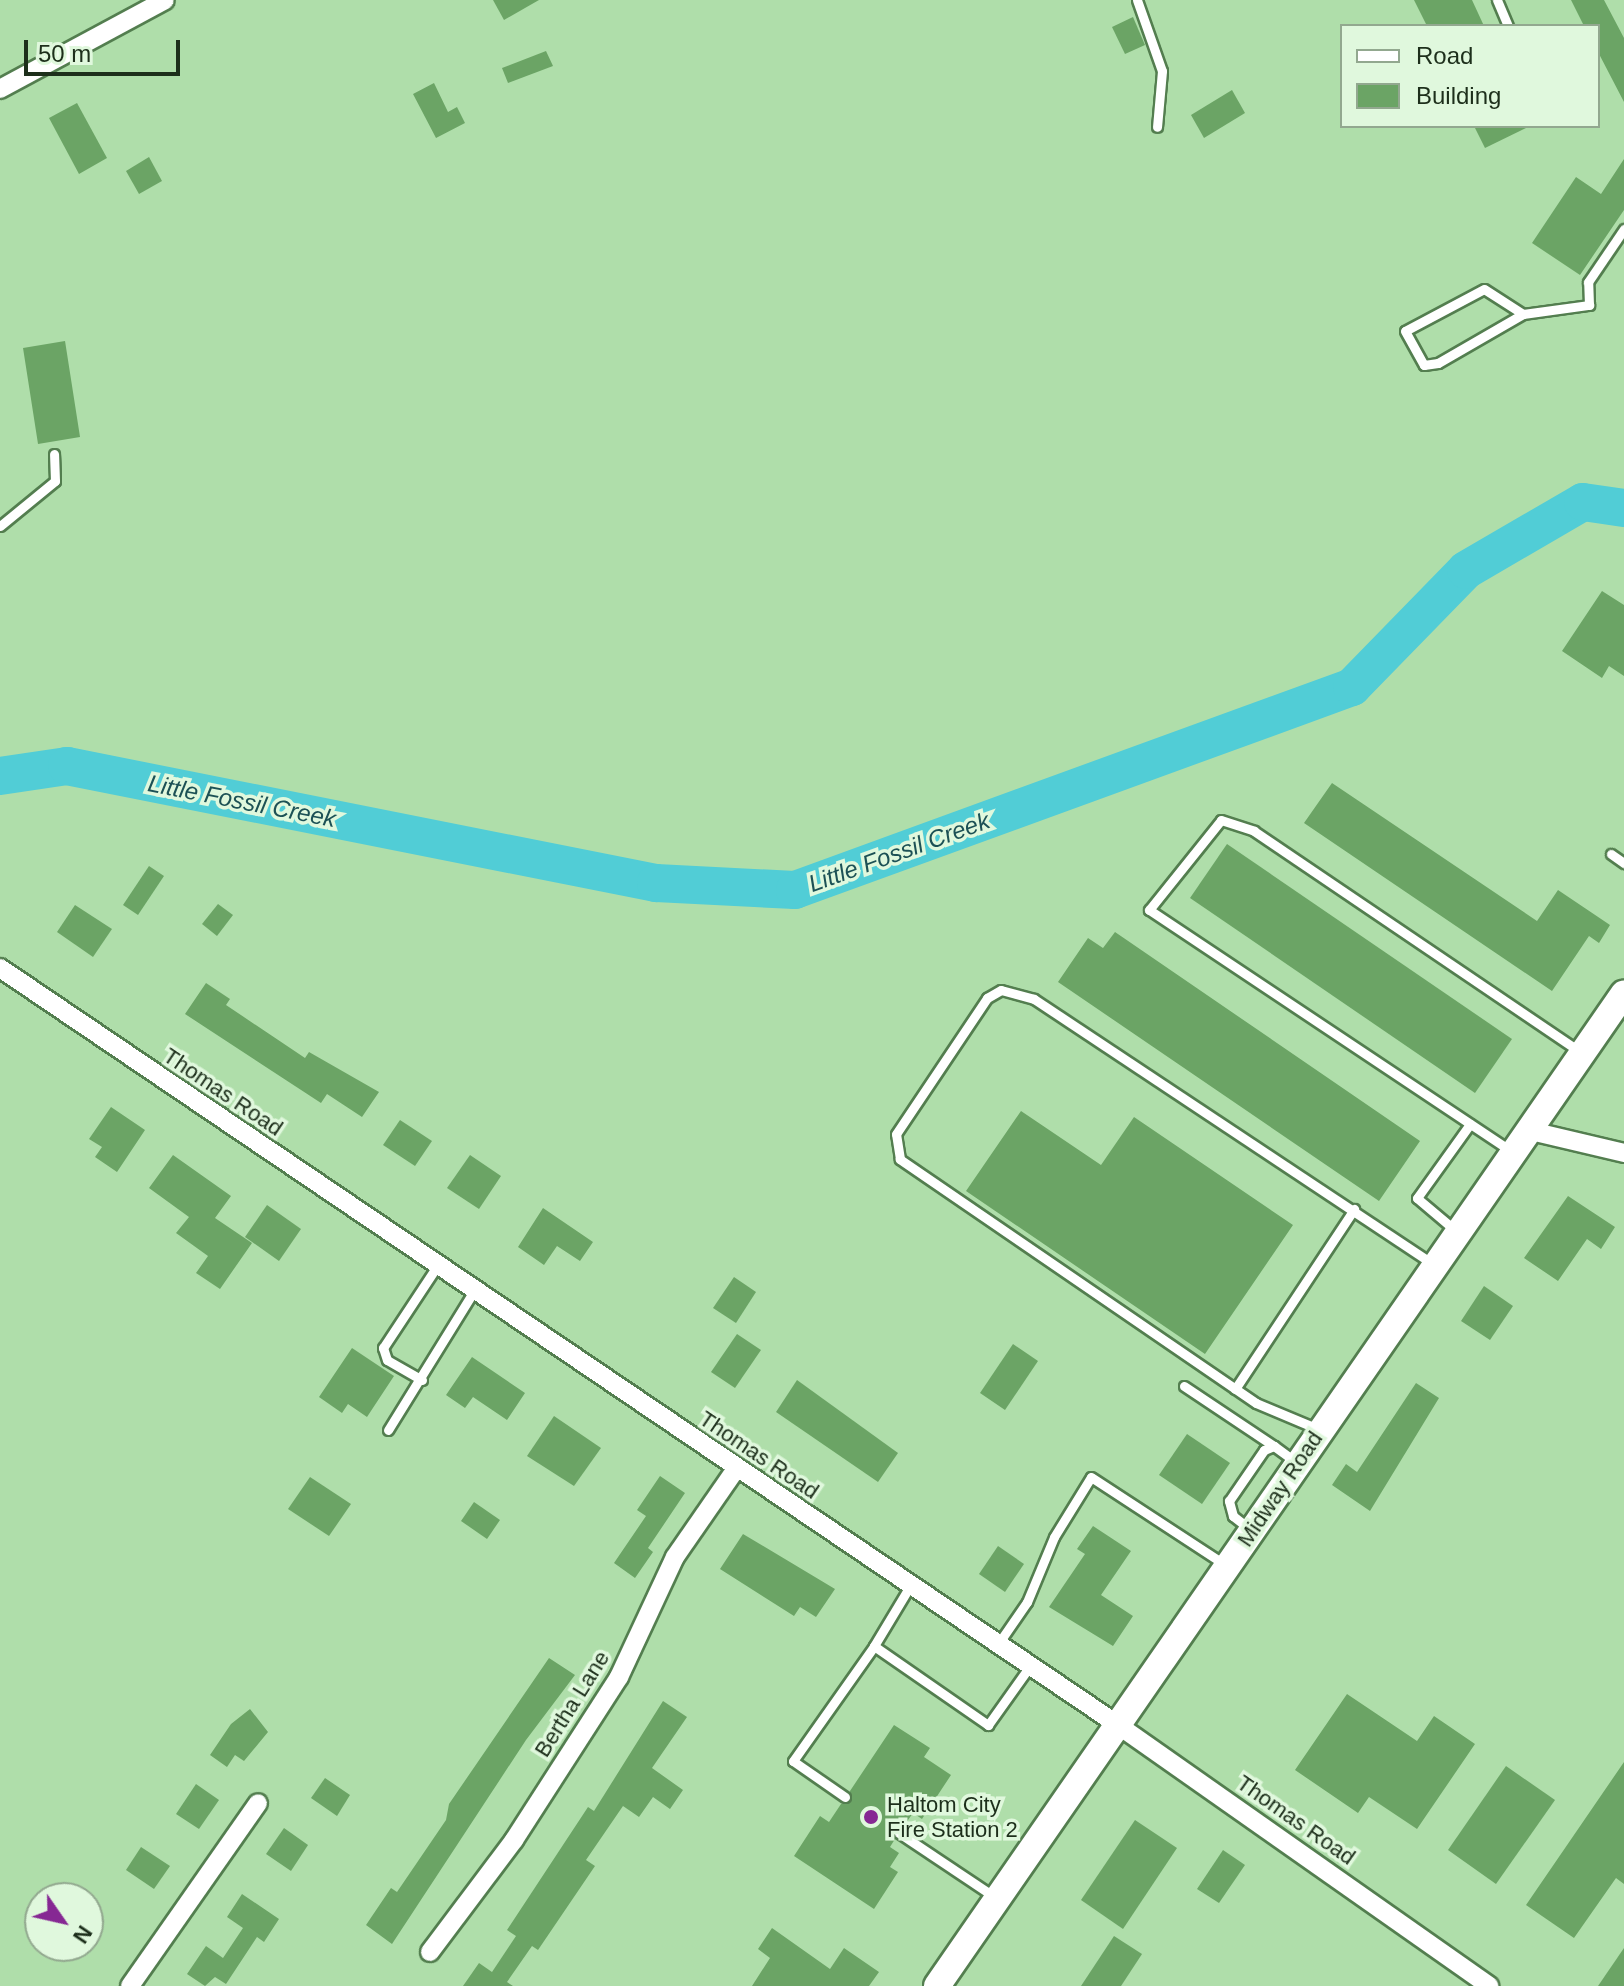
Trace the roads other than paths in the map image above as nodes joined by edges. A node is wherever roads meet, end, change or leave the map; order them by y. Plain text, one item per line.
1 (165, 0) edge
2 (1137, 0) edge
3 (1497, 0) edge
4 (1507, 24) edge
5 (0, 89) edge
6 (1157, 127) dead end
7 (1624, 229) edge
8 (1523, 314) junction
9 (54, 454) dead end
10 (0, 526) edge
11 (1611, 854) dead end
12 (1624, 863) edge
13 (0, 968) edge
14 (1624, 993) edge
15 (1584, 1054) junction
16 (1470, 1124) junction
17 (1531, 1131) junction
18 (1624, 1153) edge
19 (1515, 1154) junction
20 (1354, 1209) junction
21 (1459, 1233) junction
22 (437, 1266) junction
23 (1436, 1266) junction
24 (474, 1291) junction
25 (422, 1380) junction
26 (1184, 1386) dead end
27 (1235, 1389) junction
28 (388, 1430) dead end
29 (1321, 1430) junction
30 (1274, 1446) junction
31 (1298, 1463) junction
32 (736, 1469) junction
33 (1252, 1530) junction
34 (1227, 1566) junction
35 (910, 1586) junction
36 (998, 1644) junction
37 (874, 1646) junction
38 (1030, 1666) junction
39 (1118, 1725) junction
40 (845, 1797) dead end
41 (258, 1803) dead end
42 (899, 1833) dead end
43 (998, 1899) junction
44 (430, 1952) dead end
45 (130, 1986) edge
46 (937, 1986) edge
47 (1489, 1986) edge

1 - 5 street
2 - 6 lane
3 - 4 lane
7 - 8 lane
8 - 8 lane
9 - 10 lane
11 - 12 lane
13 - 22 street, Thomas Road
14 - 15 main road, Midway Road
15 - 16 lane
15 - 17 main road, Midway Road
16 - 19 lane
16 - 21 lane
17 - 18 street
17 - 19 main road, Midway Road
19 - 21 main road, Midway Road
20 - 23 lane
20 - 27 lane
20 - 27 lane
21 - 23 main road, Midway Road
22 - 24 street, Thomas Road
22 - 25 lane
23 - 29 main road, Midway Road
24 - 25 lane
24 - 32 street, Thomas Road
25 - 28 lane
26 - 30 lane
27 - 29 lane
29 - 31 main road, Midway Road
30 - 31 lane
30 - 33 lane
31 - 33 main road, Midway Road
32 - 35 street, Thomas Road
32 - 44 street, Bertha Lane
33 - 34 main road, Midway Road
34 - 36 lane
34 - 39 main road, Midway Road
35 - 36 street, Thomas Road
35 - 37 lane
36 - 38 street, Thomas Road
37 - 38 lane
37 - 40 lane
38 - 39 street, Thomas Road
39 - 43 main road, Midway Road
39 - 47 street, Thomas Road
41 - 45 street
42 - 43 lane
43 - 46 main road, Midway Road

